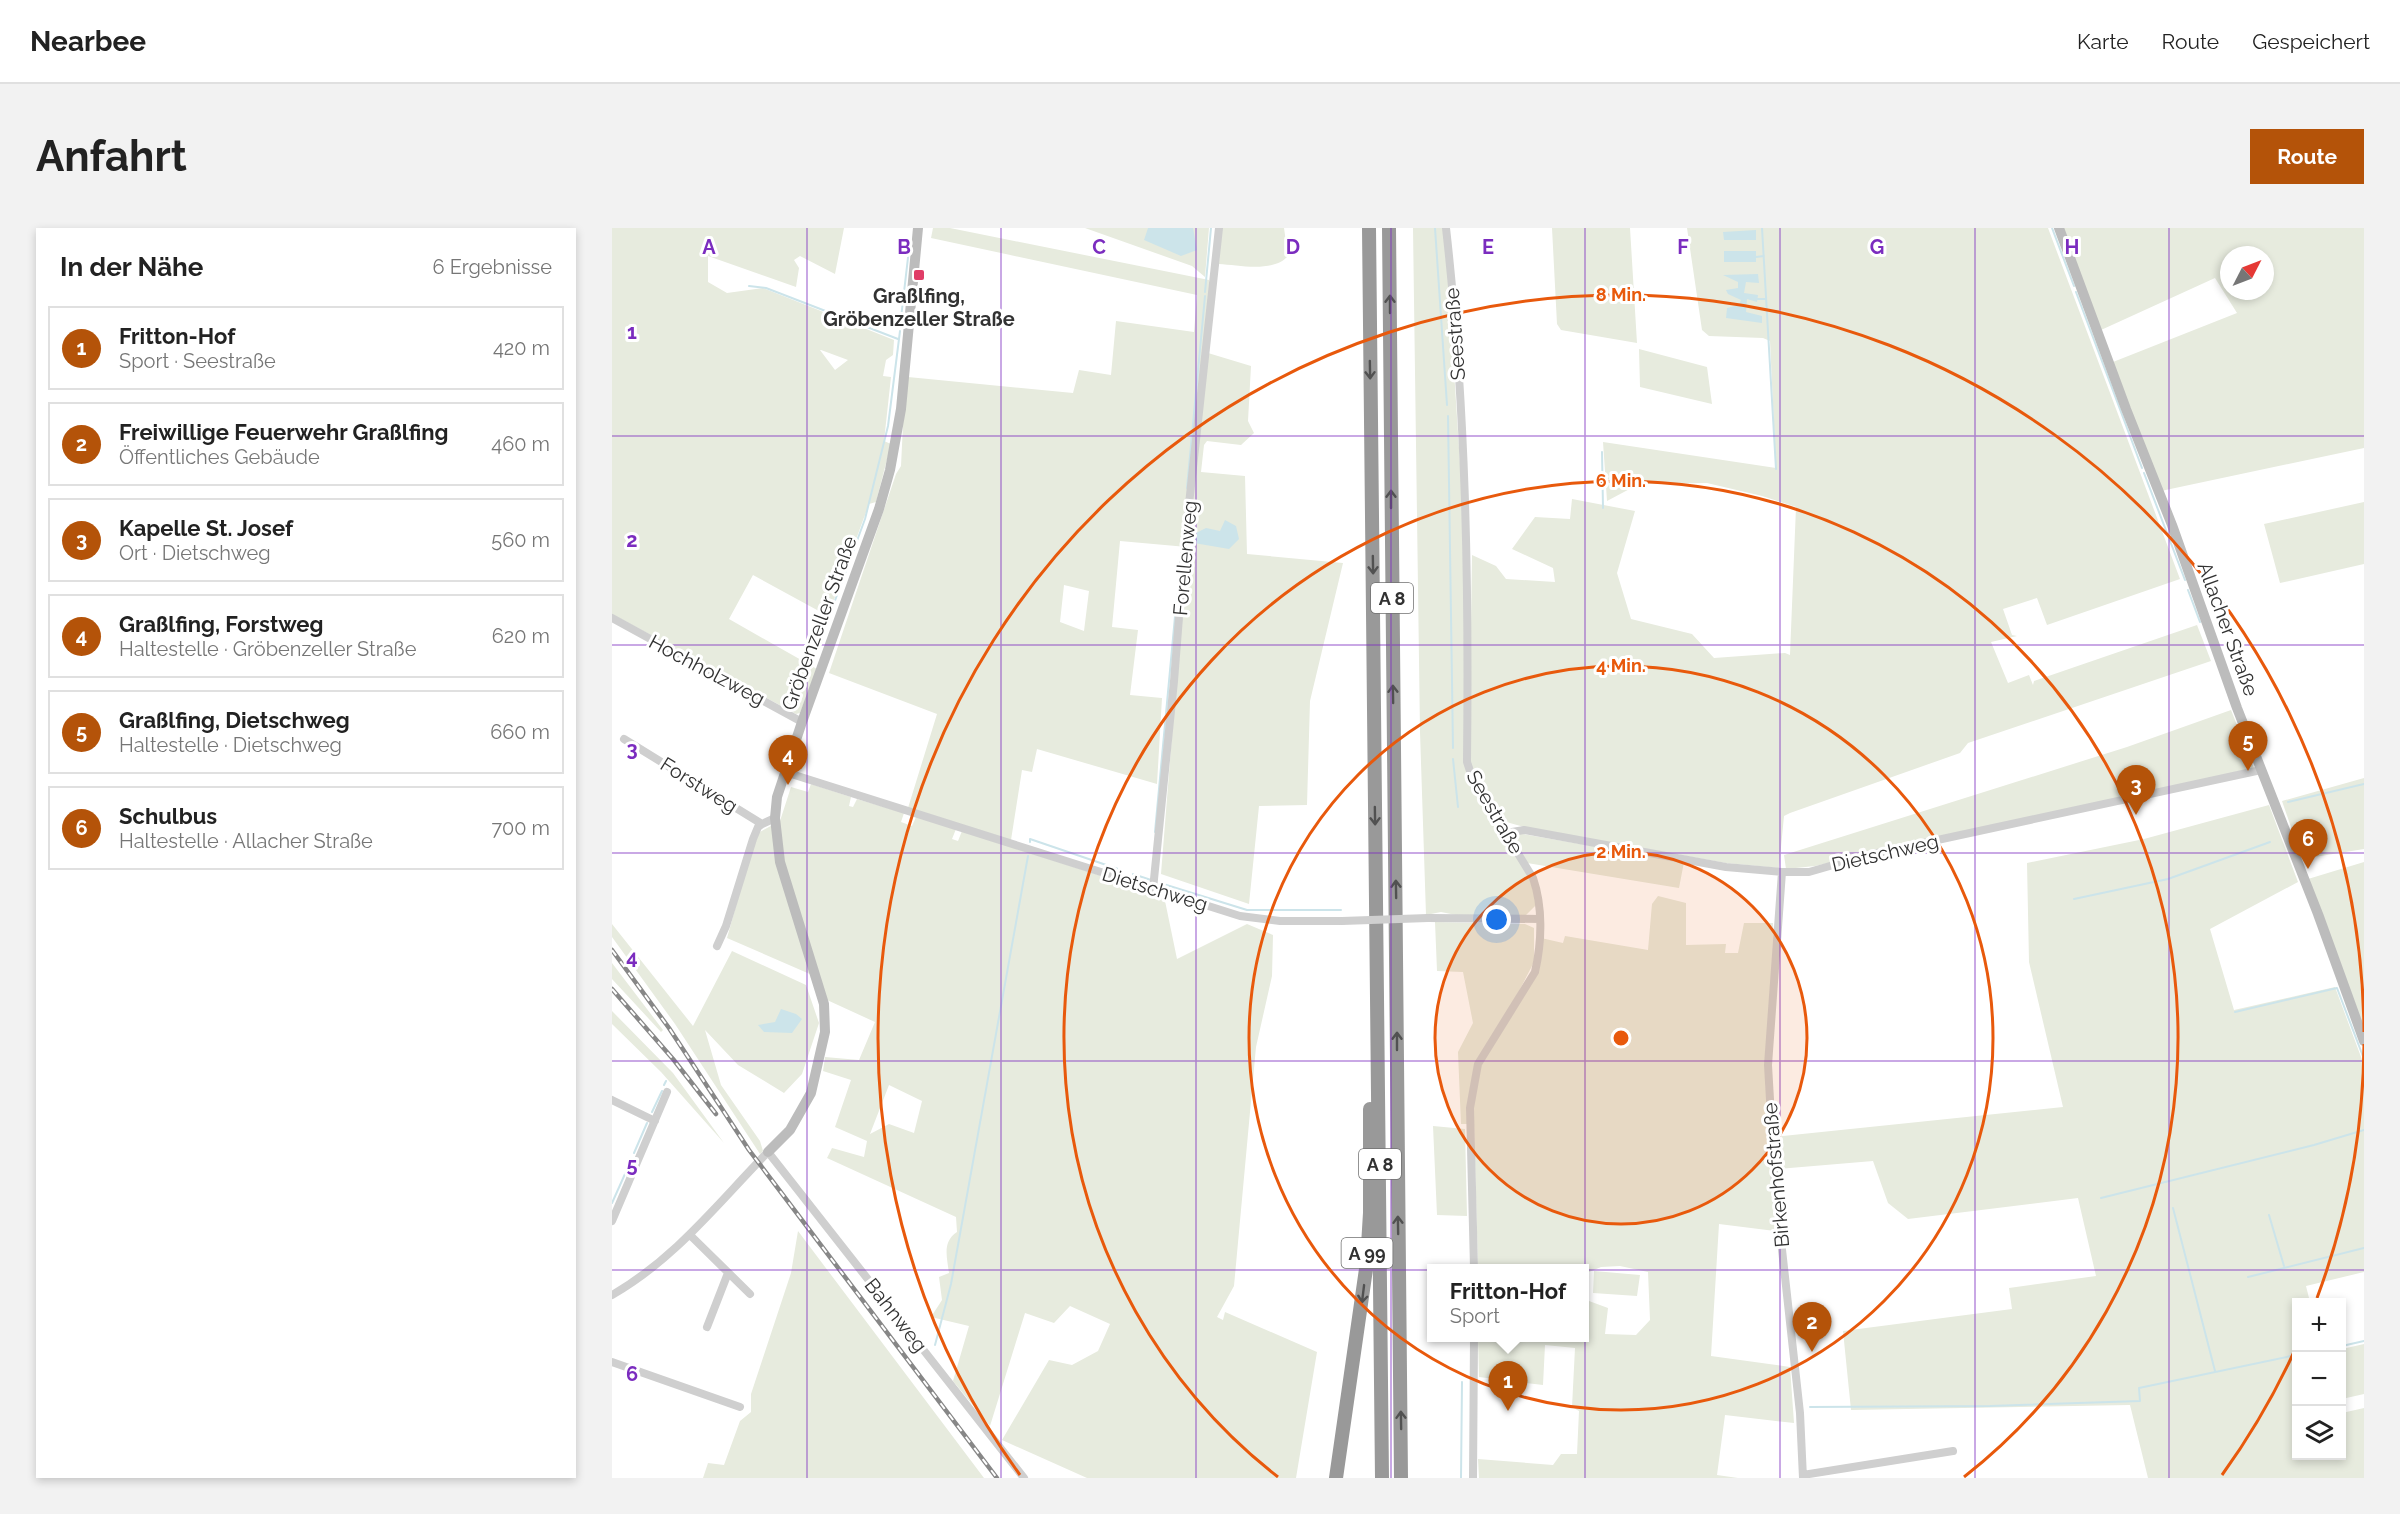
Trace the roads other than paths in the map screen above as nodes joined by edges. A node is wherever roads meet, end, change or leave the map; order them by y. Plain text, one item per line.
1 (918, 228) edge
2 (1219, 228) edge
3 (1369, 228) edge
4 (1389, 228) edge
5 (1446, 228) edge
6 (2059, 228) edge
7 (612, 618) edge
8 (802, 722) junction
9 (624, 739) dead end
10 (2261, 770) junction
11 (785, 772) junction
12 (775, 818) junction
13 (762, 824) junction
14 (1506, 832) junction
15 (1782, 872) junction
16 (1153, 889) junction
17 (1540, 919) junction
18 (717, 946) dead end
19 (1376, 1027) junction
20 (2364, 1041) edge
21 (668, 1092) dead end
22 (612, 1100) edge
23 (655, 1122) junction
24 (768, 1152) junction
25 (612, 1221) edge
26 (690, 1235) junction
27 (1474, 1264) edge
28 (728, 1272) junction
29 (750, 1294) dead end
30 (612, 1295) edge
31 (707, 1327) dead end
32 (1474, 1342) edge
33 (612, 1362) edge
34 (740, 1407) dead end
35 (1953, 1450) dead end
36 (1803, 1476) edge
37 (1024, 1478) edge
38 (1336, 1478) edge
39 (1382, 1478) edge
40 (1401, 1478) edge
41 (1473, 1478) edge

1 - 8 street, Gröbenzeller Straße
2 - 16 street, Forellenweg
3 -> 19 highway, A 8
40 -> 4 highway, A 8
5 - 14 street, Seestraße
6 - 10 street, Allacher Straße
7 - 8 street, Hochholzweg
8 - 11 street, Gröbenzeller Straße
9 - 13 street, Forstweg
10 - 15 street, Dietschweg
10 - 20 street, Allacher Straße
11 - 12 street, Gröbenzeller Straße
11 - 16 street, Dietschweg
12 - 13 street
12 - 24 street, Gröbenzeller Straße
13 - 18 street
14 - 15 street, Dietschweg
14 - 17 street, Seestraße
15 - 36 street, Birkenhofstraße
16 - 17 street, Dietschweg, bridge
17 - 27 street, Seestraße
19 -> 38 highway, A 99
19 - 39 highway, A 8
21 - 23 street
22 - 23 street
23 - 25 street
24 - 26 street
24 - 37 street, Bahnweg
26 - 28 street
26 - 30 street
28 - 29 street
28 - 31 street
32 - 41 street
33 - 34 street
35 - 36 street

